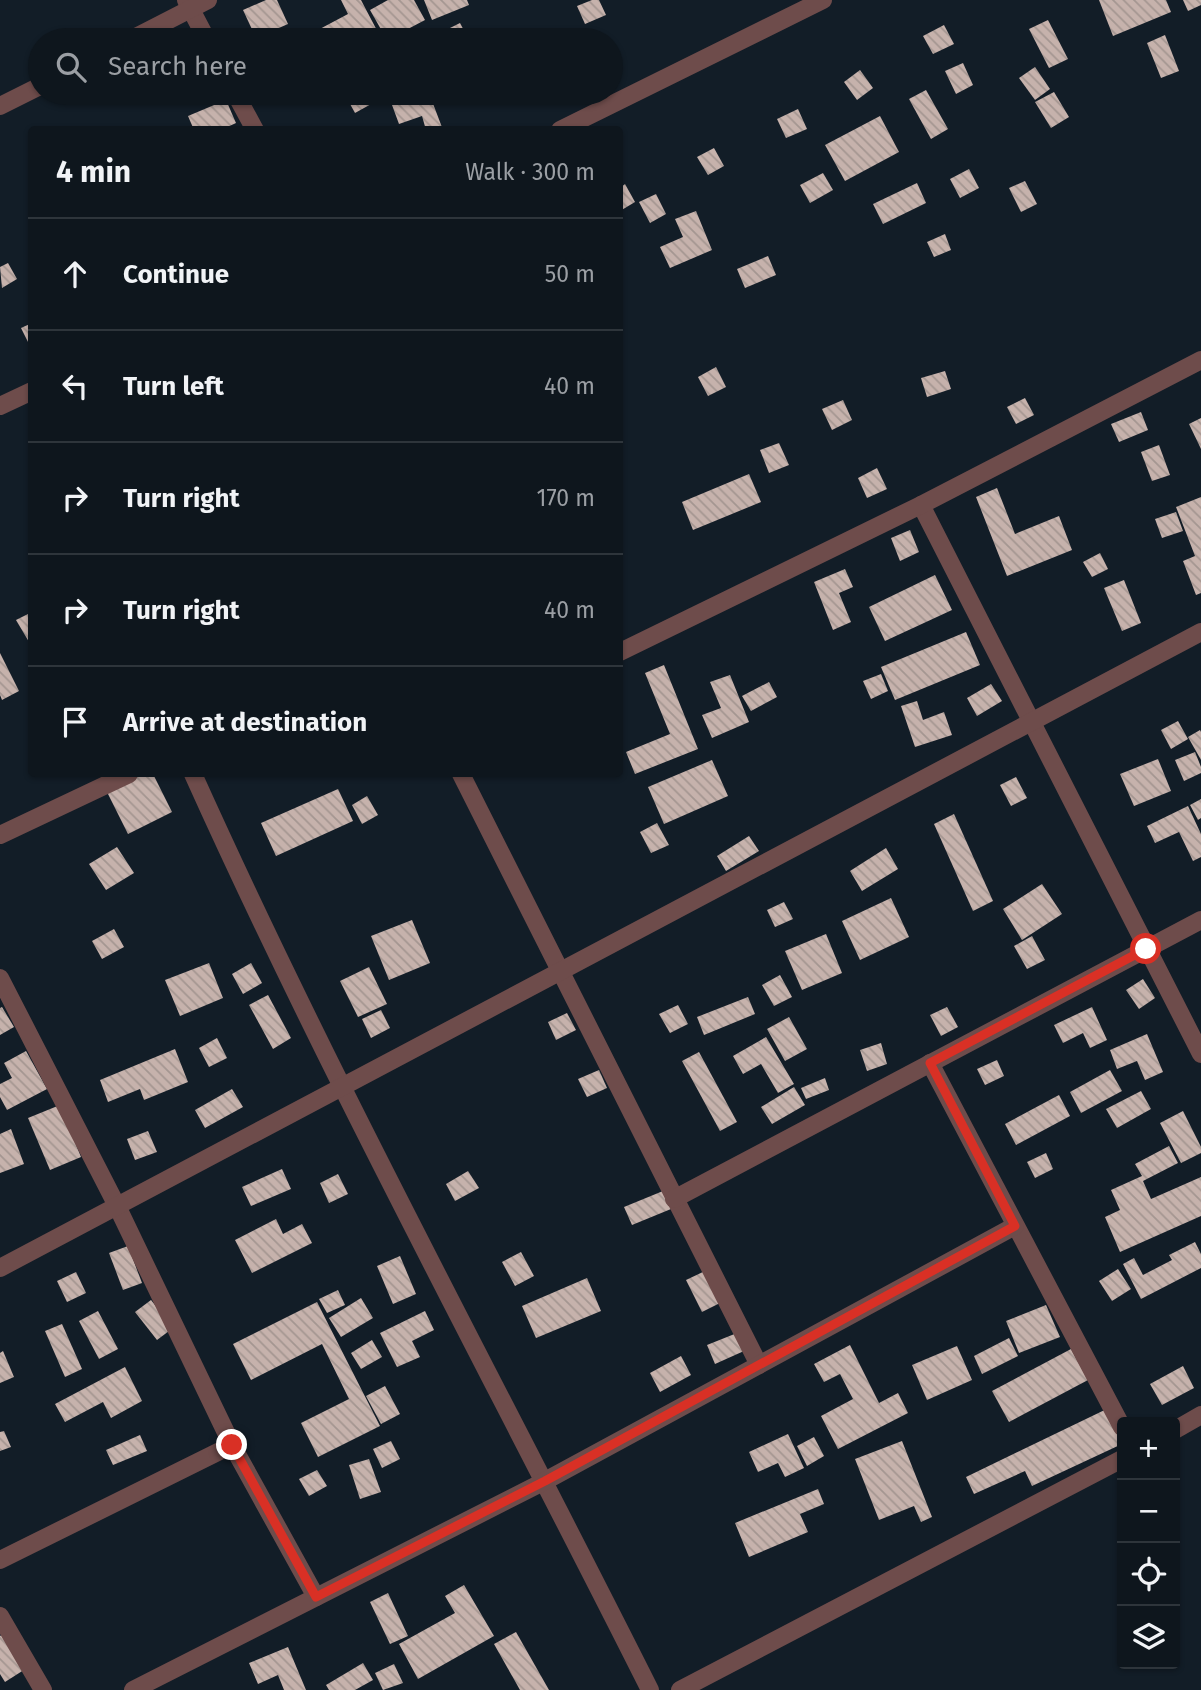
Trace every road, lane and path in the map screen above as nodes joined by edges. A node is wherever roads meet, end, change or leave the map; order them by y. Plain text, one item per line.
1 (208, 0) edge
2 (822, 0) edge
3 (188, 5) edge
4 (150, 28) edge
5 (200, 28) edge
6 (28, 92) edge
7 (623, 99) edge
8 (241, 105) edge
9 (610, 105) edge
10 (0, 106) edge
11 (253, 126) edge
12 (568, 126) edge
13 (1201, 360) edge
14 (28, 393) edge
15 (0, 406) edge
16 (921, 505) junction
17 (1201, 632) edge
18 (623, 651) edge
19 (1031, 721) junction
20 (123, 777) edge
21 (194, 777) edge
22 (462, 777) edge
23 (0, 835) edge
24 (1201, 920) edge
25 (1146, 949) junction
26 (559, 971) junction
27 (0, 978) edge
28 (1201, 1054) edge
29 (930, 1063) junction
30 (342, 1088) junction
31 (674, 1199) junction
32 (117, 1206) junction
33 (1015, 1226) junction
34 (0, 1268) edge
35 (759, 1365) junction
36 (1201, 1415) edge
37 (1117, 1418) edge
38 (1180, 1427) edge
39 (232, 1445) junction
40 (1117, 1462) edge
41 (545, 1481) junction
42 (0, 1560) edge
43 (316, 1597) junction
44 (0, 1616) edge
45 (43, 1690) edge
46 (132, 1690) edge
47 (650, 1690) edge
48 (680, 1690) edge

1 - 3 street
2 - 7 street
3 - 4 street
3 - 5 street
6 - 10 street
8 - 11 street
9 - 12 street
13 - 16 street
14 - 15 street
16 - 18 street
16 - 19 street
17 - 19 street
19 - 25 street
19 - 26 street
20 - 23 street
21 - 30 street
22 - 26 street
24 - 25 street
25 - 28 street
25 - 29 street
26 - 30 street
26 - 31 street
27 - 32 street
29 - 31 street
29 - 33 street
30 - 32 street
30 - 41 street
31 - 35 street
32 - 34 street
32 - 39 street
33 - 35 street
33 - 37 street
35 - 41 street
36 - 38 street
39 - 42 street
39 - 43 street
40 - 48 street
41 - 43 street
41 - 47 street
43 - 46 street
44 - 45 street

